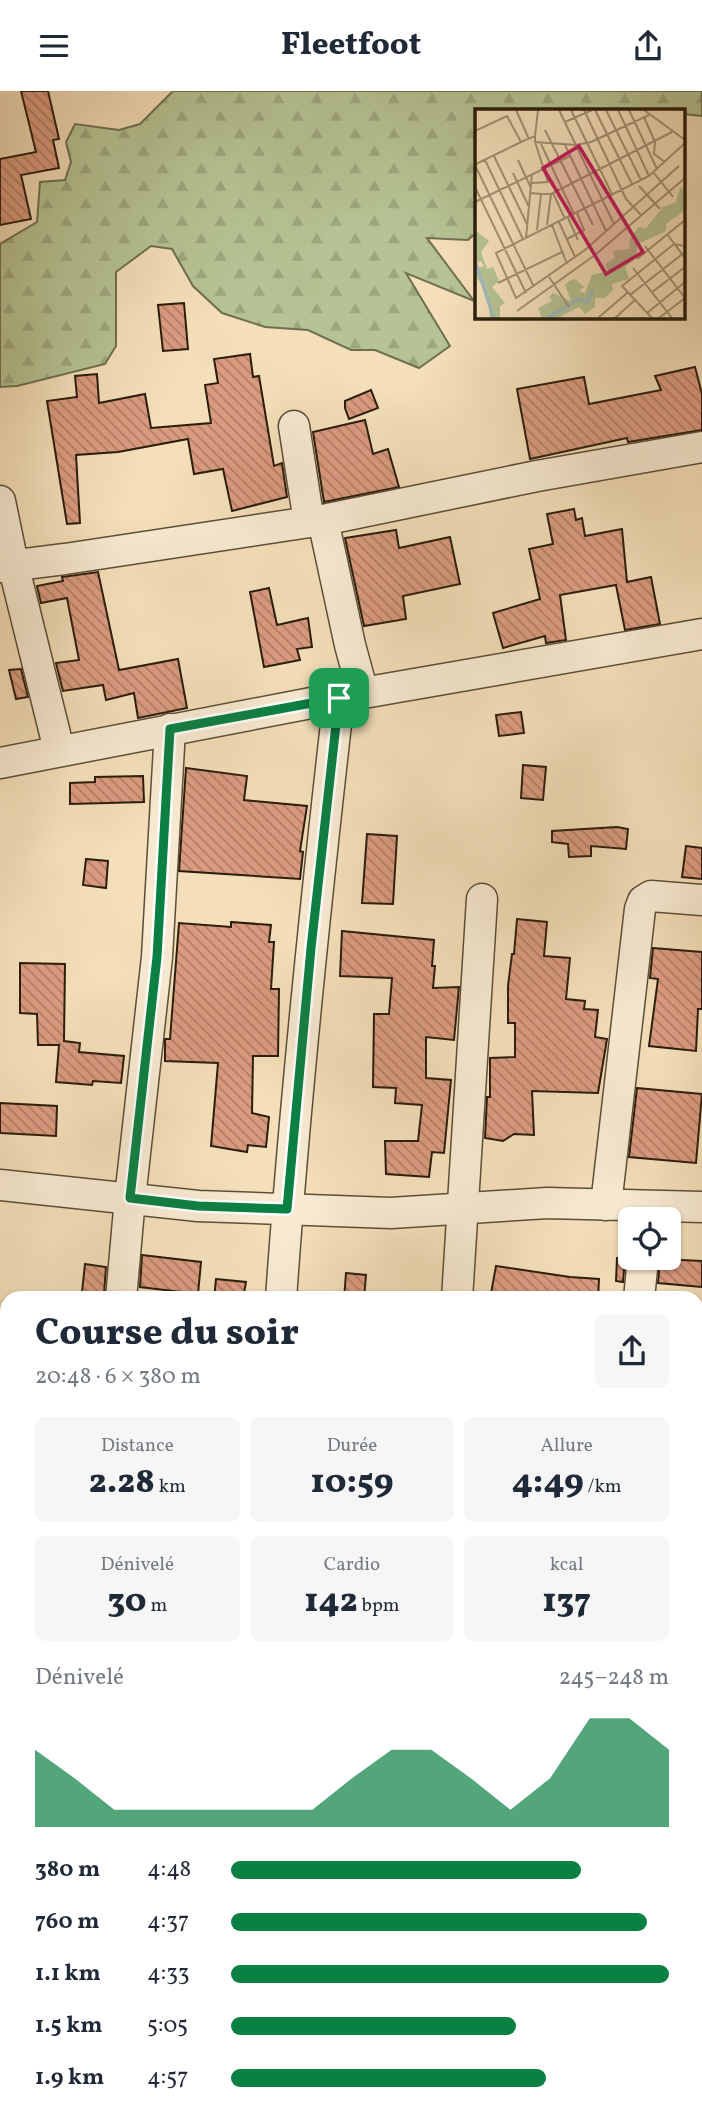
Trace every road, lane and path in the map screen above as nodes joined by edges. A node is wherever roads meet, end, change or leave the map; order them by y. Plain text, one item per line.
1 (294, 426) dead end
2 (702, 447) edge
3 (0, 501) edge
4 (316, 521) junction
5 (6, 565) edge
6 (702, 634) edge
7 (351, 696) junction
8 (170, 729) junction
9 (59, 750) junction
10 (0, 763) edge
11 (482, 899) dead end
12 (702, 900) edge
13 (0, 1185) edge
14 (130, 1198) junction
15 (606, 1205) junction
16 (702, 1207) edge
17 (618, 1208) edge
18 (287, 1209) junction
19 (462, 1209) junction
20 (681, 1210) edge
21 (642, 1270) edge
22 (122, 1291) edge
23 (282, 1291) edge
24 (457, 1291) edge
25 (640, 1291) edge

1 - 4 street
2 - 4 street
3 - 5 street
4 - 5 street
4 - 7 street
5 - 9 street
6 - 7 street
7 - 8 street
7 - 18 street
8 - 9 street
8 - 14 street
9 - 10 street
11 - 19 street
12 - 15 street
13 - 14 street
14 - 18 street
14 - 22 street
15 - 17 street
15 - 19 street
16 - 20 street
18 - 19 street
18 - 23 street
19 - 24 street
21 - 25 street

